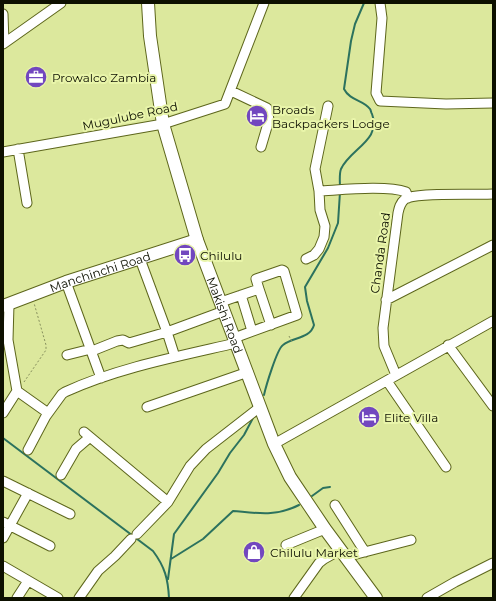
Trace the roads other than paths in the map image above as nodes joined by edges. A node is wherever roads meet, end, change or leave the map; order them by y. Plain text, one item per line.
1 (61, 3) edge
2 (148, 3) edge
3 (264, 3) edge
4 (380, 3) edge
5 (3, 14) edge
6 (3, 44) edge
7 (231, 91) junction
8 (493, 103) edge
9 (328, 106) dead end
10 (163, 124) junction
11 (261, 147) dead end
12 (18, 149) junction
13 (3, 152) edge
14 (319, 191) junction
15 (493, 194) edge
16 (408, 198) junction
17 (27, 203) dead end
18 (197, 240) junction
19 (493, 245) edge
20 (140, 258) junction
21 (306, 259) dead end
22 (66, 282) junction
23 (259, 289) junction
24 (241, 295) junction
25 (386, 300) junction
26 (6, 305) edge
27 (223, 306) junction
28 (493, 321) edge
29 (271, 325) junction
30 (252, 331) junction
31 (167, 332) junction
32 (235, 340) junction
33 (6, 343) edge
34 (448, 345) junction
35 (91, 350) junction
36 (67, 355) dead end
37 (175, 357) junction
38 (248, 372) junction
39 (396, 375) junction
40 (101, 378) junction
41 (387, 381) junction
42 (17, 391) junction
43 (493, 406) edge
44 (147, 407) dead end
45 (260, 407) junction
46 (3, 413) edge
47 (48, 414) junction
48 (274, 444) junction
49 (28, 450) dead end
50 (446, 467) dead end
51 (61, 475) dead end
52 (3, 481) edge
53 (28, 493) junction
54 (168, 502) junction
55 (335, 505) dead end
56 (70, 514) dead end
57 (6, 524) edge
58 (325, 529) junction
59 (3, 538) edge
60 (411, 540) dead end
61 (286, 544) dead end
62 (50, 546) dead end
63 (365, 552) junction
64 (343, 554) junction
65 (493, 563) edge
66 (3, 566) edge
67 (28, 581) junction
68 (17, 598) edge
69 (58, 598) edge
70 (79, 598) edge
71 (294, 598) edge
72 (376, 598) edge
73 (427, 598) edge

1 - 6 street
2 - 10 main road, Makishi Road
3 - 7 street, Mugulube Road
4 - 8 street
5 - 6 street
7 - 10 street, Mugulube Road
7 - 11 street
9 - 14 street
10 - 12 street, Mugulube Road
10 - 18 main road, Makishi Road
12 - 13 street, Mugulube Road
12 - 17 street
14 - 16 street
14 - 21 street
15 - 16 street
16 - 25 street, Chanda Road
18 - 20 main road, Manchinchi Road
18 - 27 main road, Makishi Road
19 - 25 street
20 - 22 main road, Manchinchi Road
20 - 31 street
22 - 26 main road, Manchinchi Road
22 - 35 street
23 - 24 street
23 - 29 street
23 - 29 street
24 - 27 street
24 - 30 street
25 - 39 street, Chanda Road
26 - 33 street
27 - 31 street
27 - 32 main road, Makishi Road
28 - 34 street
29 - 30 street
30 - 32 street
31 - 35 street
31 - 37 street
32 - 37 street
32 - 38 main road, Makishi Road
33 - 42 street
34 - 39 street
34 - 43 street
35 - 36 street
35 - 40 street
37 - 40 street
38 - 44 street
38 - 45 main road, Makishi Road
39 - 41 street
40 - 47 street
41 - 48 street
41 - 50 street
42 - 46 street
42 - 47 street
45 - 48 main road, Makishi Road
45 - 54 street
47 - 49 street
48 - 58 main road, Makishi Road
51 - 54 street
52 - 53 street
53 - 56 street
53 - 57 street
54 - 70 street
55 - 63 street
57 - 59 street
57 - 62 street
58 - 61 street
58 - 64 main road, Makishi Road
60 - 63 street
63 - 64 street
64 - 71 street
64 - 72 main road, Makishi Road
65 - 73 street
66 - 67 street
67 - 68 street
67 - 69 street

